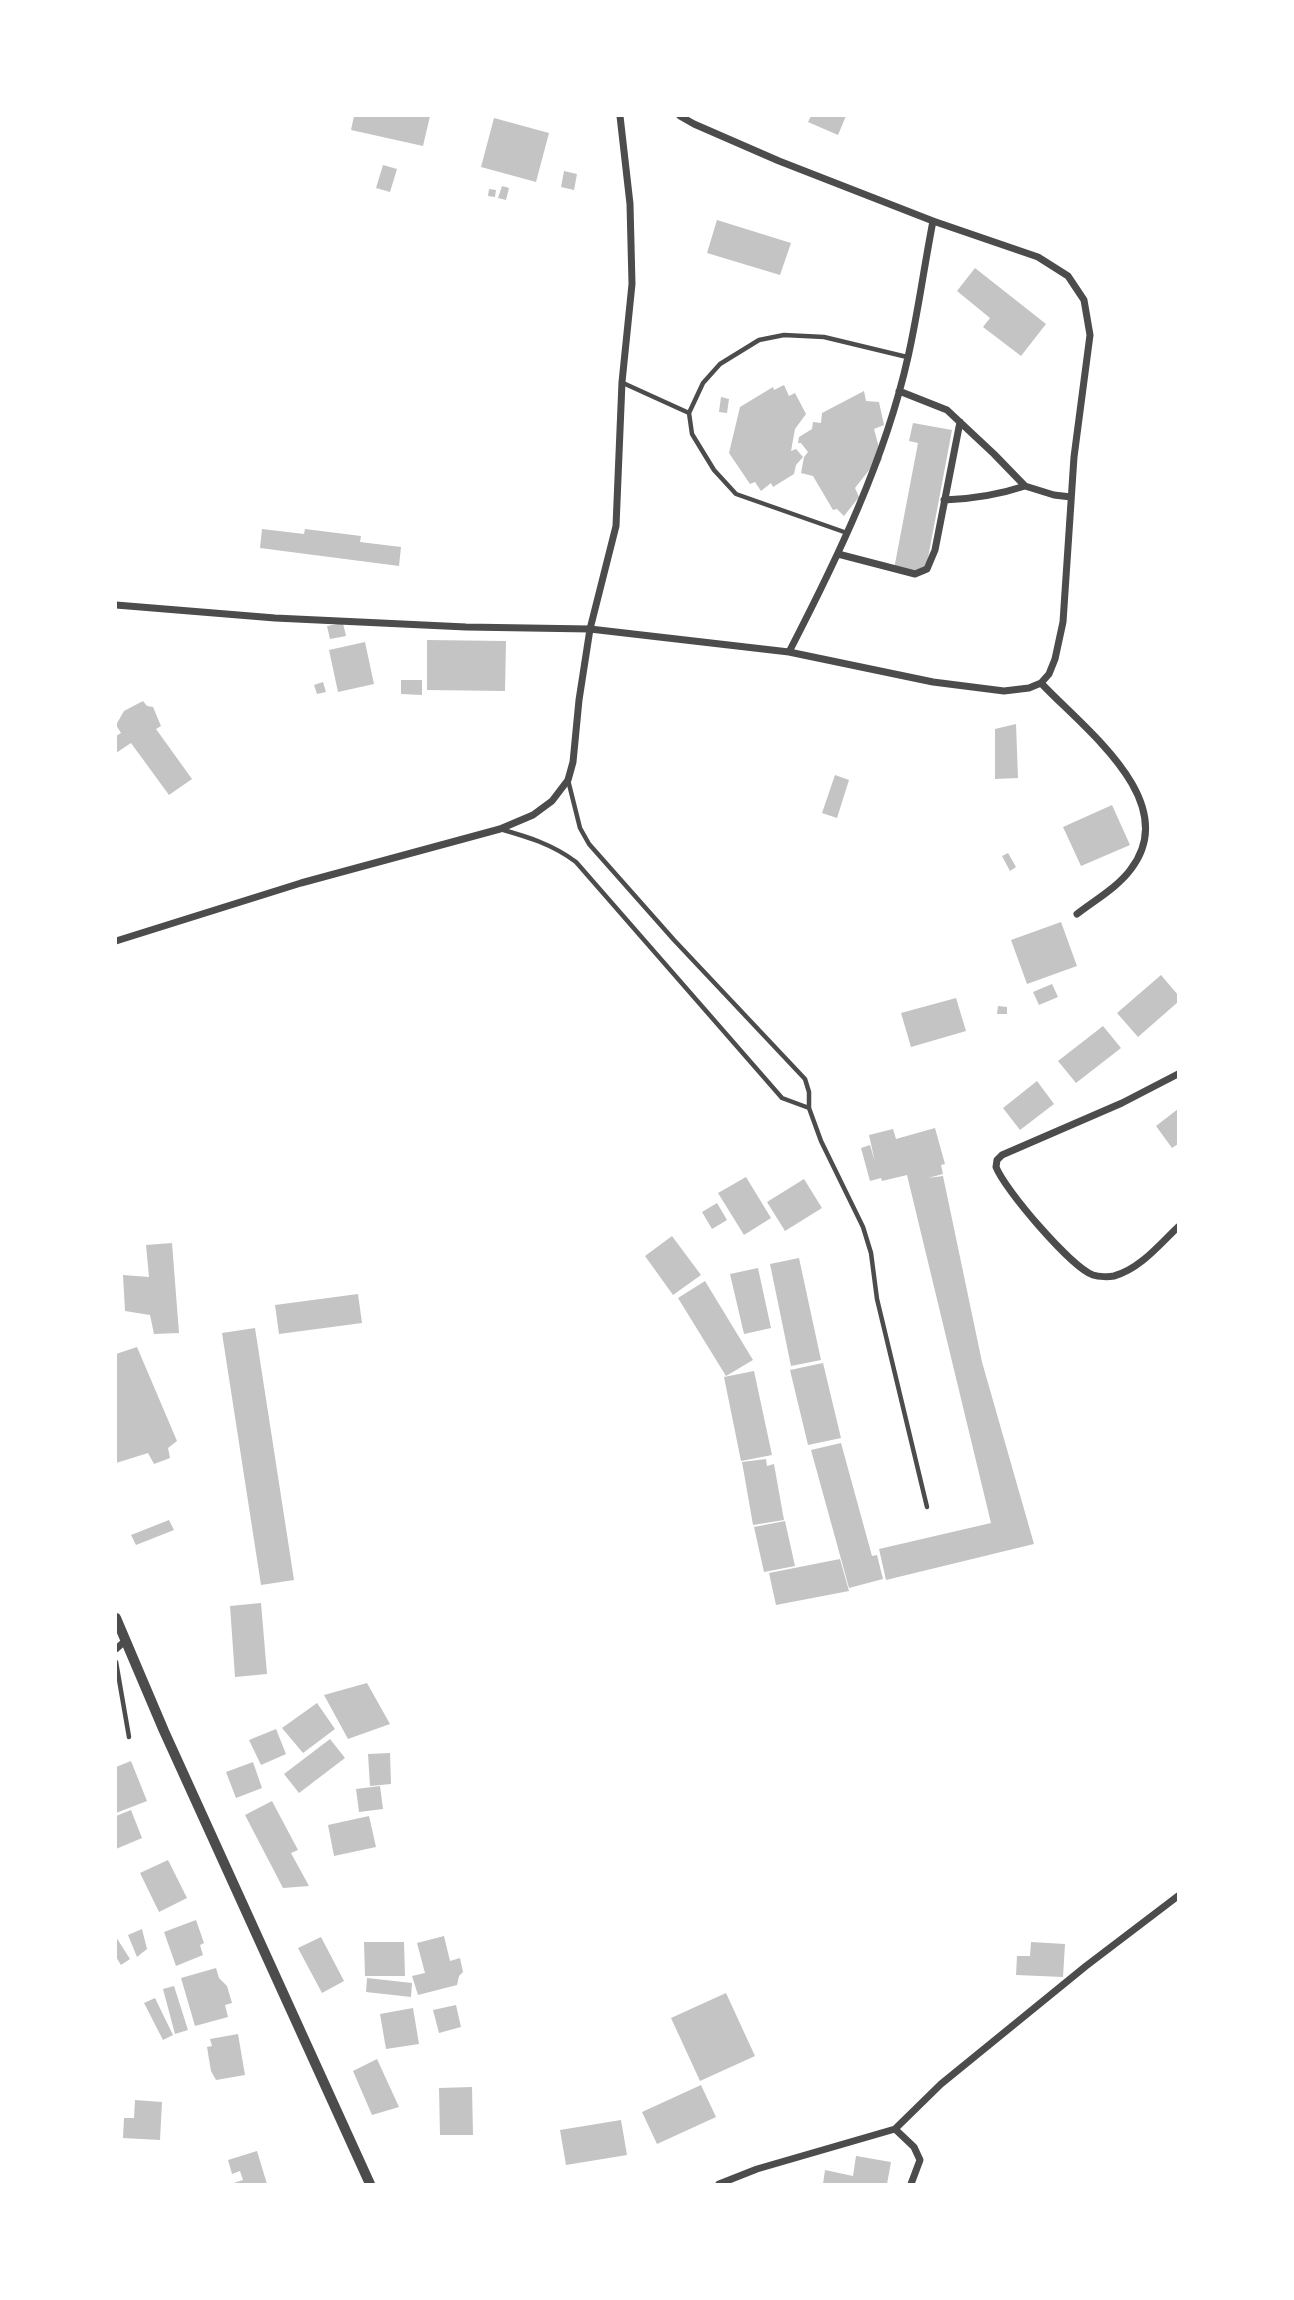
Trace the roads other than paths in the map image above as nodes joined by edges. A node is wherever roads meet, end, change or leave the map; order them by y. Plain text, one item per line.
1 (621, 116) edge
2 (680, 116) edge
3 (933, 222) junction
4 (908, 358) junction
5 (622, 382) junction
6 (899, 391) junction
7 (689, 413) junction
8 (960, 422) junction
9 (1025, 486) junction
10 (1071, 497) junction
11 (944, 500) junction
12 (847, 533) junction
13 (838, 554) junction
14 (116, 605) edge
15 (590, 629) junction
16 (789, 652) junction
17 (1041, 683) junction
18 (568, 780) junction
19 (500, 829) junction
20 (1077, 914) dead end
21 (116, 940) edge
22 (1178, 1074) edge
23 (810, 1108) junction
24 (1178, 1227) edge
25 (927, 1507) dead end
26 (116, 1618) edge
27 (125, 1641) junction
28 (116, 1649) edge
29 (116, 1662) edge
30 (129, 1737) dead end
31 (1178, 1896) edge
32 (895, 2129) junction
33 (370, 2185) edge
34 (719, 2185) edge
35 (912, 2185) edge

1 - 5 street
2 - 3 street
3 - 4 street
3 - 10 street
4 - 6 street
4 - 7 lane
5 - 7 lane
5 - 15 street
6 - 8 street
6 - 12 street
7 - 12 lane
8 - 9 street
8 - 11 street
9 - 10 street
9 - 11 street
10 - 17 street
11 - 13 street
12 - 13 street
13 - 16 street
14 - 15 street
15 - 16 street
15 - 18 street
16 - 17 street
17 - 20 street
18 - 19 street
18 - 23 lane
19 - 21 street
19 - 23 lane
22 - 24 street
23 - 25 lane
26 - 27 street
27 - 28 street
27 - 33 street
29 - 30 lane
31 - 32 street
32 - 34 street
32 - 35 street

